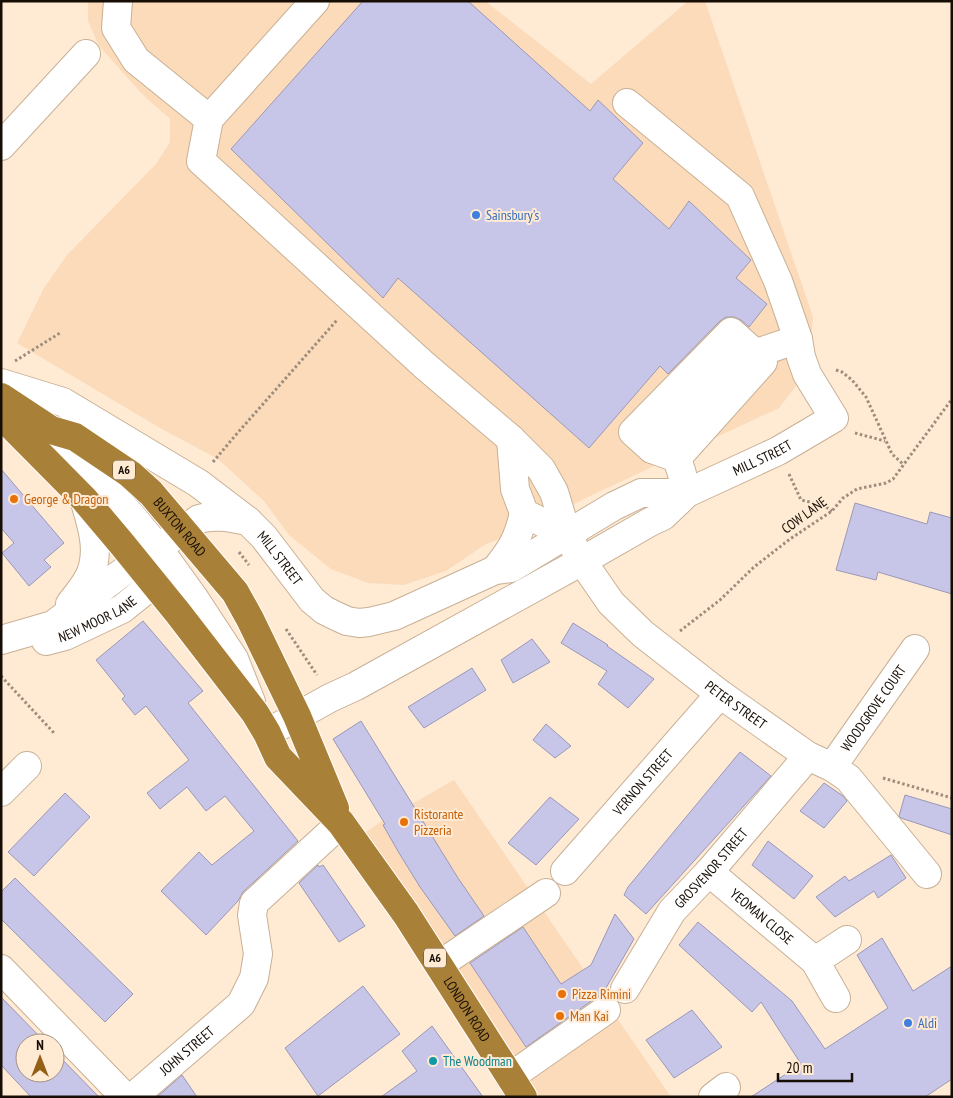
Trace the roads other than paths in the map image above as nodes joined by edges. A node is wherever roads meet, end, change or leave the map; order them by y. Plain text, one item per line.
1 (118, 1) edge
2 (315, 1) edge
3 (86, 54) dead end
4 (627, 103) dead end
5 (210, 119) junction
6 (1, 146) edge
7 (798, 339) junction
8 (754, 351) junction
9 (6, 373) edge
10 (1, 396) edge
11 (1, 415) edge
12 (51, 430) junction
13 (511, 439) junction
14 (677, 458) junction
15 (688, 492) junction
16 (84, 499) junction
17 (524, 513) junction
18 (248, 520) junction
19 (183, 530) junction
20 (567, 535) junction
21 (582, 561) junction
22 (150, 565) junction
23 (496, 570) junction
24 (54, 625) junction
25 (1, 640) edge
26 (1, 645) edge
27 (915, 649) dead end
28 (720, 694) junction
29 (297, 716) junction
30 (261, 723) junction
31 (27, 766) dead end
32 (829, 767) junction
33 (1, 792) edge
34 (341, 823) junction
35 (565, 871) dead end
36 (709, 872) junction
37 (927, 874) dead end
38 (546, 893) dead end
39 (847, 940) dead end
40 (815, 961) junction
41 (439, 965) junction
42 (1, 969) edge
43 (625, 989) dead end
44 (836, 998) dead end
45 (606, 1010) dead end
46 (517, 1087) edge
47 (126, 1097) edge
48 (133, 1097) edge

1 - 5 street
2 - 5 street
3 - 6 street
4 - 7 street
5 - 13 street
7 - 8 street
7 - 15 street, MILL STREET
8 - 14 street
8 - 14 street
9 - 18 street, MILL STREET
10 - 12 highway, BUXTON ROAD / A6
11 - 16 highway, A6
12 - 19 highway, BUXTON ROAD / A6
12 - 22 street, A6
13 - 17 street
13 - 20 street, PETER STREET
14 - 15 street
15 - 20 street, MILL STREET
15 - 21 street, MILL STREET
16 - 22 highway, A6
16 - 24 street
17 - 20 street
17 - 23 street
18 - 19 street, NEW MOOR LANE
18 - 23 street, MILL STREET
19 - 22 street, NEW MOOR LANE
19 - 29 highway, BUXTON ROAD / A6
20 - 21 street, PETER STREET
20 - 23 street, MILL STREET
21 - 28 street, PETER STREET
21 - 29 street, MILL STREET
22 - 24 street, NEW MOOR LANE
22 - 26 street, NEW MOOR LANE
22 - 30 highway, A6
22 - 30 street, A6
24 - 25 street, NEW MOOR LANE
27 - 32 street, WOODGROVE COURT
28 - 32 street, PETER STREET
28 - 35 street, VERNON STREET
29 - 30 street, MILL STREET
29 - 34 highway, LONDON ROAD / A6
30 - 34 highway, LONDON ROAD / A6
31 - 33 street
32 - 36 street, GROSVENOR STREET
32 - 37 street, PETER STREET
34 - 41 highway, LONDON ROAD / A6
34 - 48 street, JOHN STREET
36 - 40 street, YEOMAN CLOSE
36 - 43 street, GROSVENOR STREET
38 - 41 street
39 - 40 street
40 - 44 street, YEOMAN CLOSE
41 - 46 highway, LONDON ROAD / A6
42 - 47 street
45 - 46 street

